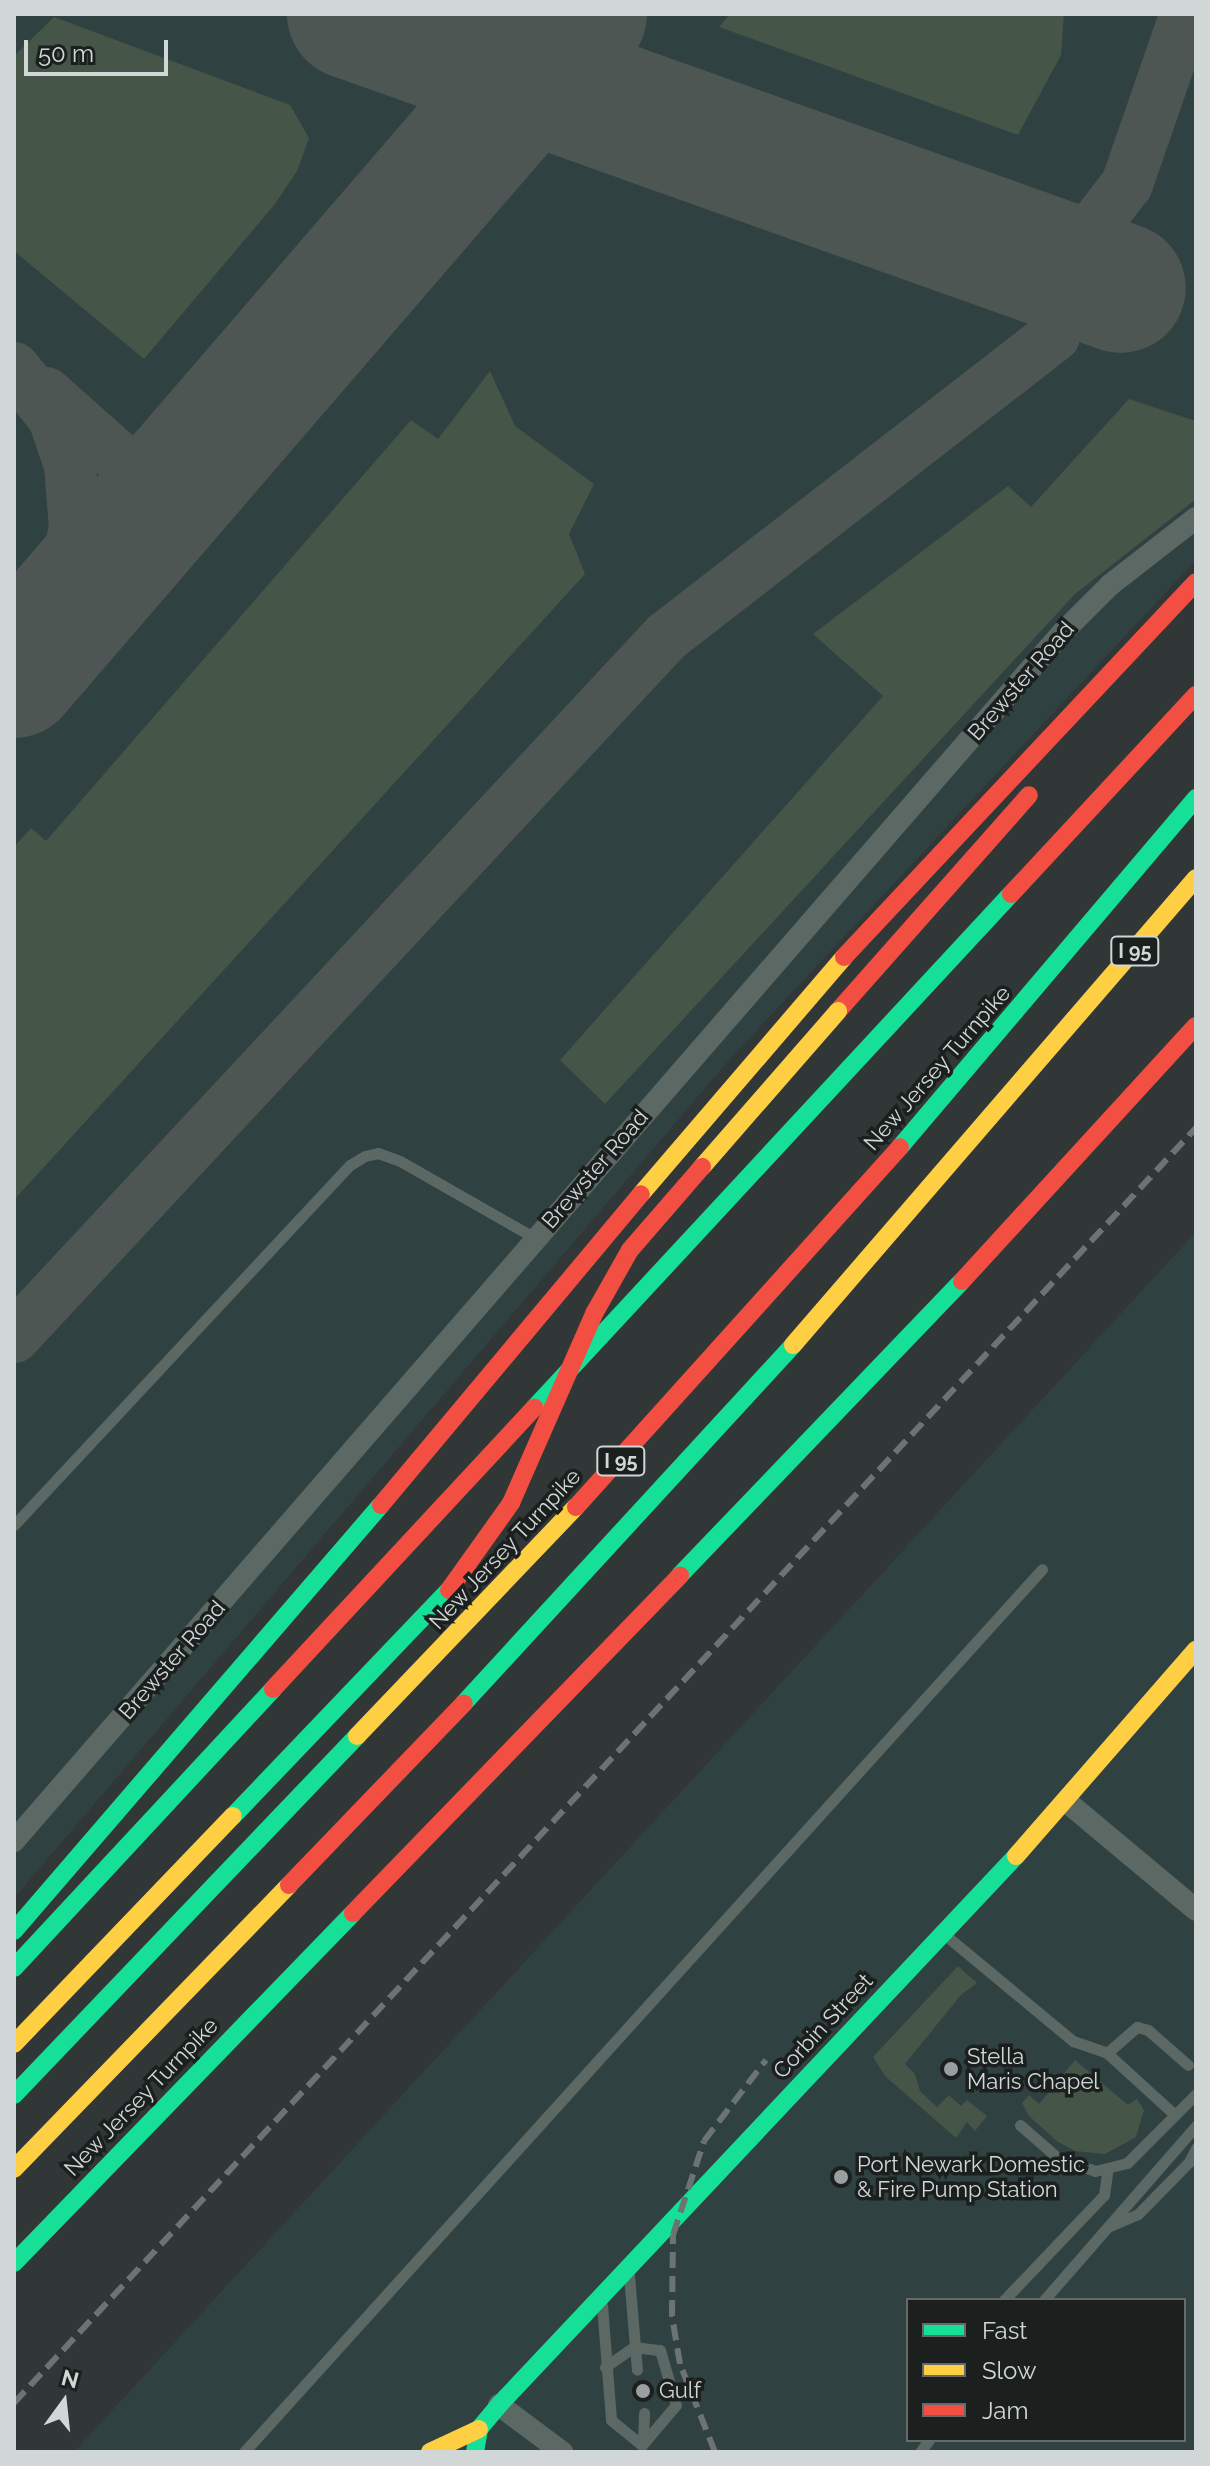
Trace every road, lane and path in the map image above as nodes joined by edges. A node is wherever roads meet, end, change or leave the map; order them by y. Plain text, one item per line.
1 (1196, 518) edge
2 (1196, 582) edge
3 (1196, 606) edge
4 (1196, 695) edge
5 (1104, 710) dead end
6 (1043, 779) dead end
7 (1196, 798) edge
8 (1196, 878) edge
9 (1148, 964) dead end
10 (1074, 1024) junction
11 (1196, 1026) edge
12 (1196, 1038) edge
13 (1165, 1061) junction
14 (535, 1238) junction
15 (14, 1525) edge
16 (1042, 1569) dead end
17 (1195, 1652) edge
18 (1067, 1802) junction
19 (14, 1841) edge
20 (1196, 1910) edge
21 (14, 1931) edge
22 (943, 1934) junction
23 (14, 1968) edge
24 (14, 2044) edge
25 (1107, 2053) junction
26 (1188, 2065) dead end
27 (1196, 2094) edge
28 (14, 2095) edge
29 (1175, 2115) junction
30 (1020, 2125) dead end
31 (1196, 2126) edge
32 (1196, 2148) edge
33 (1108, 2168) junction
34 (14, 2169) edge
35 (1106, 2228) junction
36 (14, 2263) edge
37 (629, 2267) junction
38 (602, 2296) junction
39 (1006, 2298) edge
40 (1046, 2298) edge
41 (634, 2347) junction
42 (605, 2367) junction
43 (637, 2370) dead end
44 (499, 2405) junction
45 (644, 2413) dead end
46 (479, 2429) junction
47 (643, 2448) edge
48 (244, 2452) edge
49 (430, 2452) edge
50 (475, 2452) edge
51 (562, 2452) edge

1 - 14 street, Brewster Road
2 - 21 main road
3 - 5 main road
4 - 23 main road
6 - 24 main road, bridge
7 - 28 main road, New Jersey Turnpike / I 95
8 - 10 main road, New Jersey Turnpike / I 95
9 - 10 main road
10 - 34 main road, New Jersey Turnpike / I 95
11 - 13 main road, New Jersey Turnpike
12 - 13 main road
13 - 36 main road, New Jersey Turnpike
14 - 15 lane
14 - 19 street, Brewster Road
16 - 48 lane
17 - 18 main road, Corbin Street
18 - 20 street
18 - 22 main road, Corbin Street
22 - 25 lane
22 - 37 main road, Corbin Street
25 - 26 lane
25 - 29 lane
27 - 29 lane
29 - 33 lane
30 - 33 lane
31 - 35 lane
32 - 35 lane
33 - 39 lane
35 - 40 lane
37 - 38 main road, Corbin Street
37 - 41 lane
38 - 42 lane
38 - 44 main road, Corbin Street
41 - 42 lane
41 - 43 lane
41 - 47 lane
42 - 47 lane
44 - 46 main road, Corbin Street
44 - 51 street
45 - 47 lane
46 - 49 main road, Corbin Street
46 - 50 main road, Corbin Street

